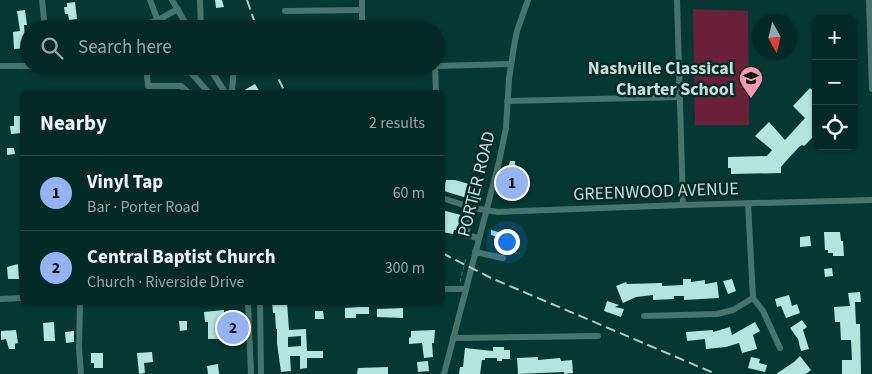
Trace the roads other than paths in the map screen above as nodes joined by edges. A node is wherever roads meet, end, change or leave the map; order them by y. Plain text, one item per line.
1 (42, 0) edge
2 (150, 0) edge
3 (172, 0) edge
4 (200, 0) edge
5 (362, 0) edge
6 (528, 0) edge
7 (677, 0) edge
8 (869, 0) edge
9 (178, 9) junction
10 (362, 10) junction
11 (285, 11) dead end
12 (44, 20) edge
13 (158, 20) joint
14 (184, 20) edge
15 (201, 20) edge
16 (362, 20) edge
17 (511, 64) junction
18 (0, 66) edge
19 (20, 66) edge
20 (445, 66) edge
21 (147, 75) edge
22 (193, 75) edge
23 (216, 75) edge
24 (233, 75) edge
25 (435, 75) edge
26 (197, 80) junction
27 (186, 90) edge
28 (188, 90) edge
29 (206, 90) edge
30 (228, 90) edge
31 (230, 90) edge
32 (436, 90) edge
33 (872, 90) edge
34 (680, 97) junction
35 (507, 101) junction
36 (445, 199) edge
37 (872, 200) edge
38 (748, 203) junction
39 (684, 205) junction
40 (485, 211) junction
41 (471, 215) dead end
42 (478, 238) junction
43 (475, 252) junction
44 (504, 258) dead end
45 (445, 289) edge
46 (466, 289) junction
47 (0, 298) edge
48 (20, 298) edge
49 (753, 298) junction
50 (80, 305) edge
51 (248, 305) edge
52 (260, 305) edge
53 (644, 316) dead end
54 (598, 336) dead end
55 (453, 338) junction
56 (780, 348) dead end
57 (81, 374) edge
58 (251, 374) edge
59 (261, 374) edge
60 (444, 374) edge

1 - 12 street
2 - 13 street
3 - 9 street
4 - 15 street
5 - 10 street
6 - 17 street, PORTER ROAD
7 - 34 street
8 - 33 street
9 - 13 street
9 - 14 street
10 - 11 street
10 - 16 street
17 - 20 street
17 - 35 street, PORTER ROAD
18 - 19 street
21 - 27 street
22 - 26 street
23 - 30 street
24 - 31 street
25 - 32 street
26 - 28 street
26 - 29 street
34 - 35 street
34 - 39 street
35 - 40 street, PORTER ROAD
36 - 40 street, GREENWOOD AVENUE
37 - 38 street, GREENWOOD AVENUE
38 - 39 street, GREENWOOD AVENUE
38 - 49 street
39 - 40 street, GREENWOOD AVENUE
40 - 42 street, PORTER ROAD
41 - 42 street
42 - 43 street, PORTER ROAD
43 - 44 street
43 - 46 street, PORTER ROAD
45 - 46 street
46 - 55 street, PORTER ROAD
47 - 48 street
49 - 53 street
49 - 56 street
50 - 57 street
51 - 58 street
52 - 59 street
54 - 55 street
55 - 60 street, PORTER ROAD

